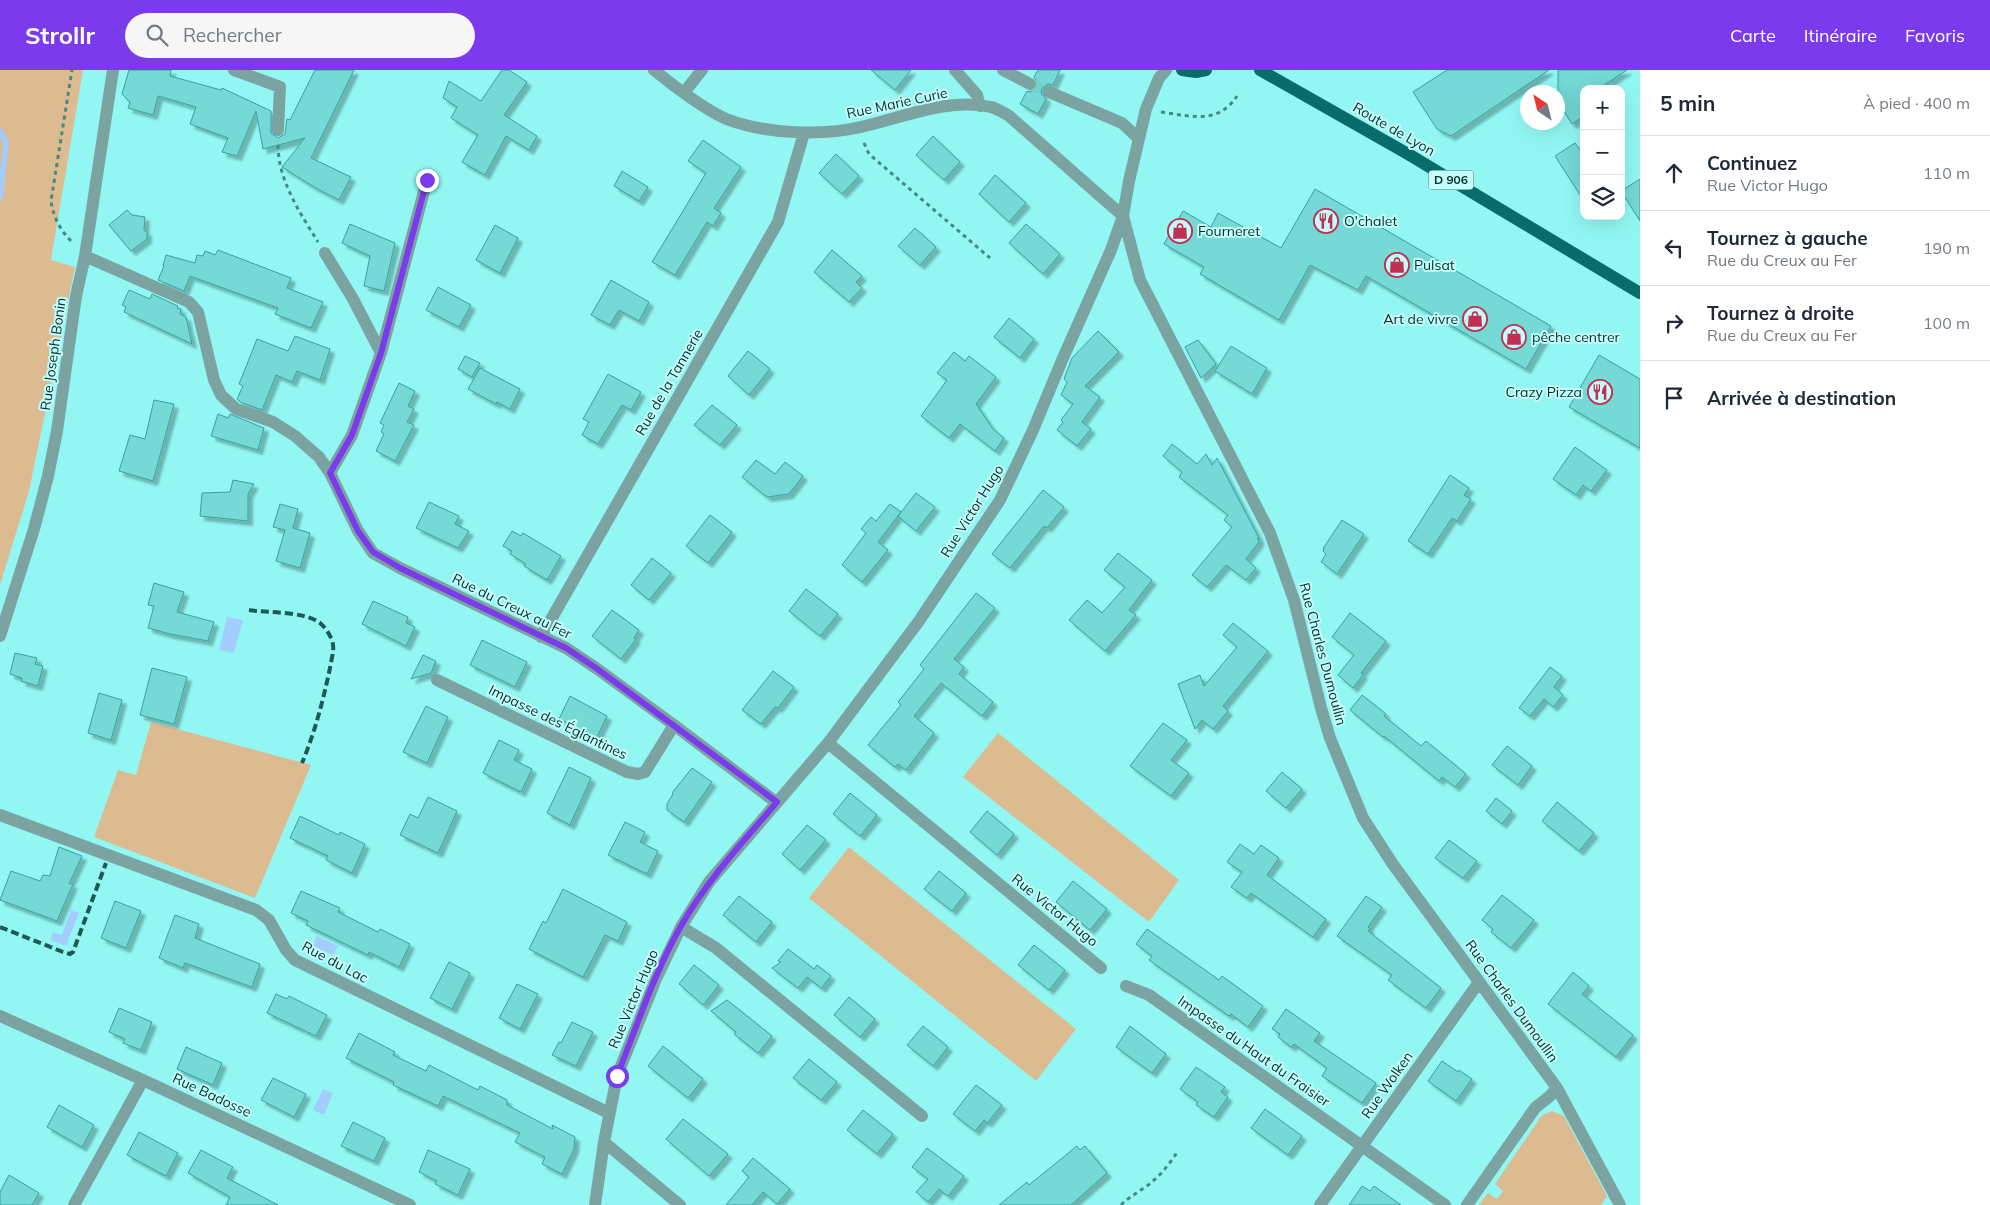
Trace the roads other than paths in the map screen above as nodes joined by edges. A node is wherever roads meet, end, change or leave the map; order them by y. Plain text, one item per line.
1 (113, 70) edge
2 (234, 70) edge
3 (654, 70) edge
4 (702, 70) edge
5 (956, 70) edge
6 (1003, 70) edge
7 (1166, 70) edge
8 (1182, 70) edge
9 (1206, 70) edge
10 (1260, 70) edge
11 (1030, 84) tunnel mouth
12 (683, 91) junction
13 (1049, 92) tunnel mouth
14 (980, 106) junction
15 (278, 130) road end
16 (804, 133) junction
17 (1139, 139) junction
18 (427, 180) dead end
19 (1123, 216) junction
20 (325, 253) road end
21 (85, 256) junction
22 (1640, 293) edge
23 (381, 353) junction
24 (330, 473) junction
25 (0, 636) edge
26 (541, 637) junction
27 (437, 680) dead end
28 (674, 725) junction
29 (828, 743) junction
30 (777, 802) junction
31 (0, 815) edge
32 (681, 927) junction
33 (1101, 968) dead end
34 (1479, 982) junction
35 (1126, 986) dead end
36 (0, 1016) edge
37 (143, 1080) junction
38 (1557, 1088) junction
39 (609, 1113) junction
40 (922, 1116) dead end
41 (604, 1142) junction
42 (1362, 1146) junction
43 (74, 1205) edge
44 (410, 1205) edge
45 (595, 1205) edge
46 (680, 1205) edge
47 (1320, 1205) edge
48 (1445, 1205) edge
49 (1467, 1205) edge
50 (1620, 1205) edge

1 - 21 street, Rue Joseph Bonin
2 - 15 street
3 - 12 street, Rue Marie Curie
4 - 12 street
5 - 14 street
6 - 11 street
7 - 17 street, Rue Charles Dumoullin
8 - 9 main road
10 - 22 main road, Route de Lyon / D 906
12 - 16 street, Rue Marie Curie
13 - 17 street
14 - 16 street, Rue Marie Curie
14 - 19 street, Rue Marie Curie
16 - 26 street, Rue de la Tannerie
17 - 19 street, Rue Charles Dumoullin
18 - 23 street
19 - 29 street, Rue Victor Hugo
19 - 34 street, Rue Charles Dumoullin
20 - 23 street
21 - 24 street, Rue du Creux au Fer
21 - 25 street, Rue Joseph Bonin
23 - 24 street
24 - 26 street, Rue du Creux au Fer
26 - 28 street, Rue du Creux au Fer
27 - 28 street, Impasse des Églantines
28 - 30 street, Rue du Creux au Fer
29 - 30 street, Rue Victor Hugo
29 - 33 street, Rue Victor Hugo
30 - 32 street, Rue Victor Hugo
31 - 39 street, Rue du Lac
32 - 39 street, Rue Victor Hugo
32 - 40 street
34 - 38 street, Rue Charles Dumoullin
34 - 42 street, Rue Wolken
35 - 42 street, Impasse du Haut du Fraisier
36 - 37 street, Rue Badosse
37 - 43 street
37 - 44 street, Rue Badosse
38 - 49 street
38 - 50 street, Rue Charles Dumoullin
39 - 41 street, Rue Victor Hugo
41 - 45 street, Rue Victor Hugo
41 - 46 street
42 - 47 street, Rue Wolken
42 - 48 street, Impasse du Haut du Fraisier

